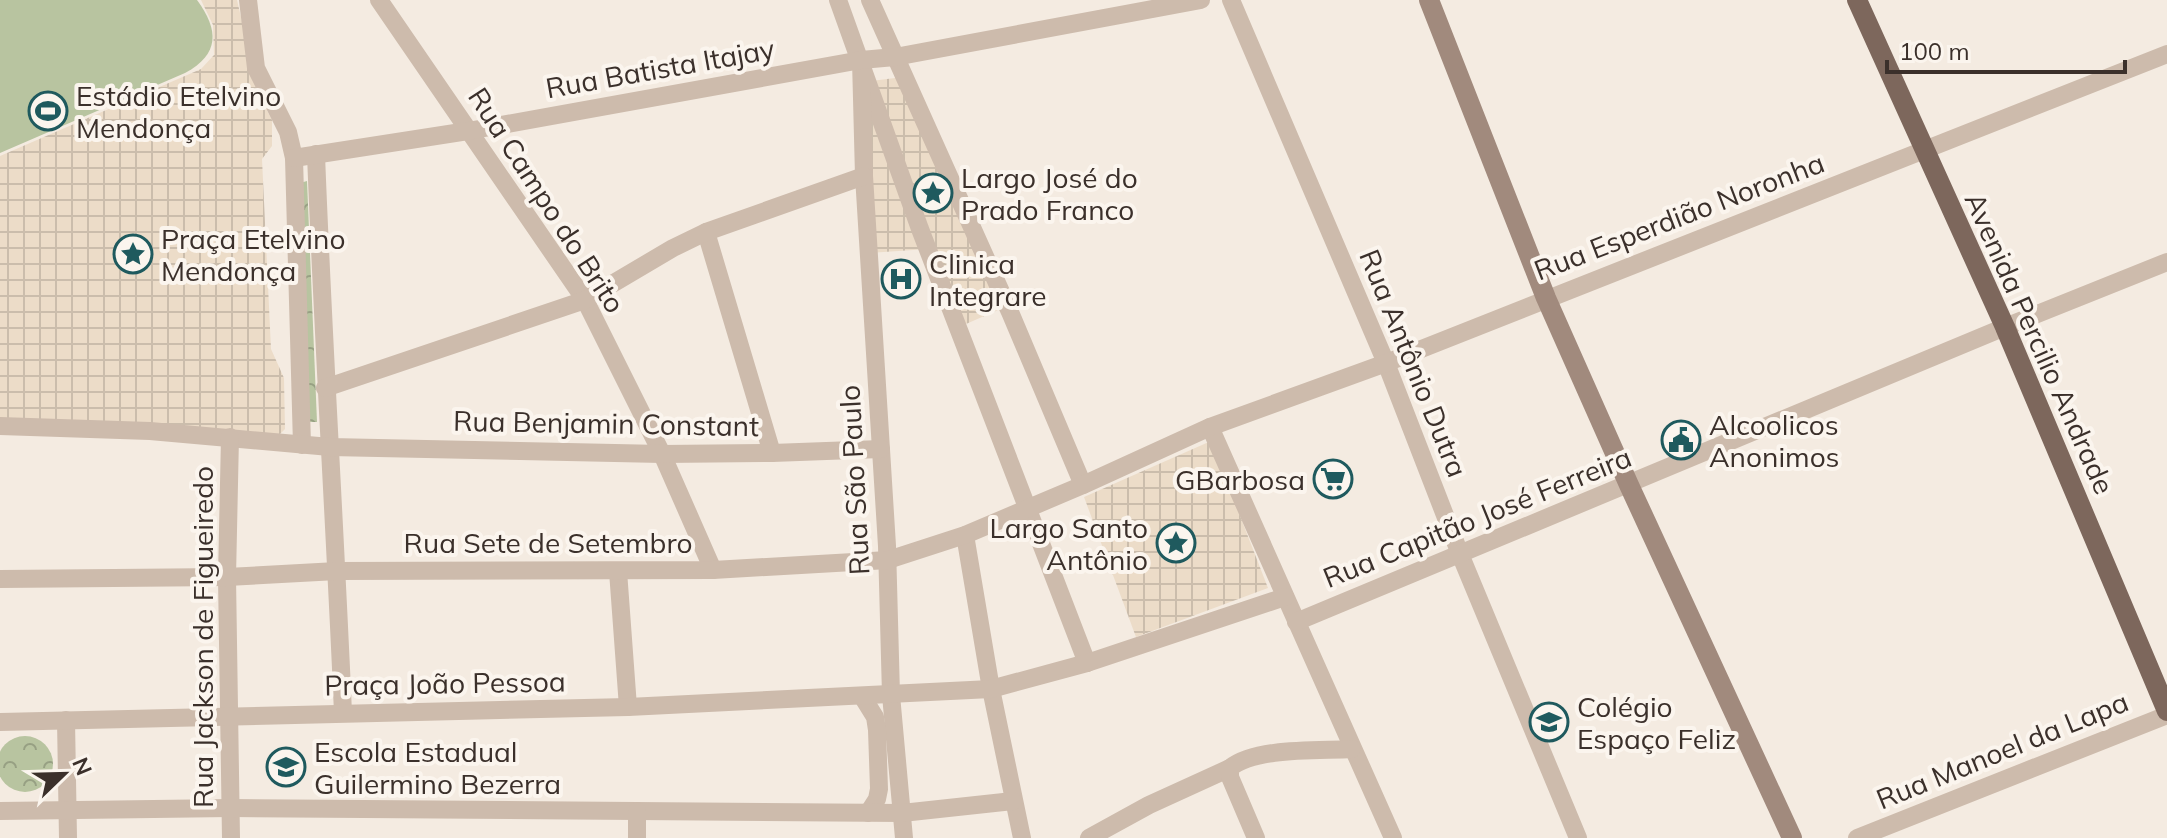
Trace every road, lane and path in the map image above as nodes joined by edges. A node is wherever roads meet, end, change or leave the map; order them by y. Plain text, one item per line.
1 (248, 0) edge
2 (838, 0) edge
3 (870, 0) edge
4 (1201, 0) edge
5 (1231, 0) edge
6 (1429, 0) edge
7 (1857, 0) edge
8 (386, 2) edge
9 (2167, 54) edge
10 (895, 57) junction
11 (861, 60) junction
12 (444, 94) junction
13 (468, 131) junction
14 (419, 138) junction
15 (1924, 151) junction
16 (316, 154) junction
17 (294, 158) junction
18 (864, 176) junction
19 (706, 232) junction
20 (2167, 262) edge
21 (1546, 298) junction
22 (585, 300) junction
23 (2005, 327) junction
24 (1386, 363) junction
25 (325, 388) junction
26 (0, 426) edge
27 (1210, 427) junction
28 (230, 437) junction
29 (302, 445) junction
30 (330, 447) junction
31 (881, 449) junction
32 (772, 453) junction
33 (662, 454) junction
34 (1083, 485) junction
35 (1629, 485) junction
36 (1026, 508) junction
37 (965, 535) junction
38 (1460, 554) junction
39 (888, 560) junction
40 (713, 570) junction
41 (337, 571) junction
42 (618, 571) junction
43 (227, 577) junction
44 (0, 579) edge
45 (1285, 597) junction
46 (1296, 622) junction
47 (1087, 663) junction
48 (991, 689) junction
49 (891, 695) junction
50 (862, 696) junction
51 (628, 707) junction
52 (343, 713) junction
53 (2167, 713) edge
54 (228, 715) junction
55 (66, 720) junction
56 (0, 722) edge
57 (1352, 749) junction
58 (1230, 772) junction
59 (1013, 801) junction
60 (230, 808) junction
61 (67, 810) junction
62 (0, 811) edge
63 (637, 811) junction
64 (868, 813) junction
65 (902, 813) junction
66 (1097, 836) edge
67 (68, 838) edge
68 (231, 838) edge
69 (637, 838) edge
70 (904, 838) edge
71 (1022, 838) edge
72 (1256, 838) edge
73 (1393, 838) edge
74 (1578, 838) edge
75 (1792, 838) edge
76 (1857, 838) edge

1 - 17 street
2 - 11 street
3 - 10 street
4 - 10 street, Rua Batista Itajay
5 - 24 street, Rua Antônio Dutra
6 - 21 street
7 - 15 main road, Avenida Percilio Andrade
8 - 12 street, Rua Campo do Brito
9 - 15 street, Rua Esperdião Noronha
10 - 11 street, Rua Batista Itajay
10 - 34 street
11 - 13 street, Rua Batista Itajay
11 - 18 street, Rua São Paulo
11 - 36 street
12 - 13 street, Rua Campo do Brito
12 - 14 street
13 - 14 street
13 - 22 street, Rua Campo do Brito
14 - 16 street
15 - 21 street, Rua Esperdião Noronha
15 - 23 main road, Avenida Percilio Andrade
16 - 17 street
16 - 25 street
17 - 29 street
18 - 19 street
18 - 31 street, Rua São Paulo
19 - 22 street
19 - 32 street
20 - 23 street, Rua Capitão José Ferreira
21 - 24 street, Rua Esperdião Noronha
21 - 35 street
22 - 25 street
22 - 33 street, Rua Campo do Brito
23 - 35 street, Rua Capitão José Ferreira
23 - 53 main road, Avenida Percilio Andrade
24 - 27 street, Rua Esperdião Noronha
24 - 38 street, Rua Antônio Dutra
25 - 30 street
26 - 28 street
27 - 34 street
27 - 45 street
28 - 29 street
28 - 43 street, Rua Jackson de Figueiredo
29 - 30 street
30 - 33 street, Rua Benjamin Constant
30 - 41 street
31 - 32 street, Rua Benjamin Constant
31 - 39 street, Rua São Paulo
32 - 33 street, Rua Benjamin Constant
33 - 40 street, Rua Campo do Brito
34 - 36 street, Rua Sete de Setembro
35 - 38 street, Rua Capitão José Ferreira
35 - 75 street
36 - 37 street, Rua Sete de Setembro
36 - 47 street
37 - 39 street, Rua Sete de Setembro
37 - 48 street
38 - 46 street, Rua Capitão José Ferreira
38 - 74 street, Rua Antônio Dutra
39 - 40 street, Rua Sete de Setembro
39 - 49 street, Rua São Paulo
40 - 42 street, Rua Sete de Setembro
41 - 42 street, Rua Sete de Setembro
41 - 43 street, Rua Sete de Setembro
41 - 52 street
42 - 51 street
43 - 44 street, Rua Sete de Setembro
43 - 54 street, Rua Jackson de Figueiredo
45 - 46 street
45 - 47 street, Praça João Pessoa
46 - 57 street
47 - 48 street, Praça João Pessoa
48 - 49 street, Praça João Pessoa
48 - 59 street
49 - 50 street, Praça João Pessoa
49 - 65 street, Rua São Paulo
50 - 51 street, Praça João Pessoa
50 - 64 street
51 - 52 street, Praça João Pessoa
52 - 54 street, Praça João Pessoa
53 - 76 street, Rua Manoel da Lapa
54 - 55 street, Praça João Pessoa
54 - 60 street, Rua Jackson de Figueiredo
55 - 56 street, Praça João Pessoa
55 - 61 street
57 - 58 street
57 - 73 street
58 - 66 street
58 - 72 street
59 - 65 street
59 - 71 street
60 - 61 street
60 - 63 street
60 - 68 street, Rua Jackson de Figueiredo
61 - 62 street
61 - 67 street
63 - 64 street
63 - 69 street
64 - 65 street
65 - 70 street, Rua São Paulo

